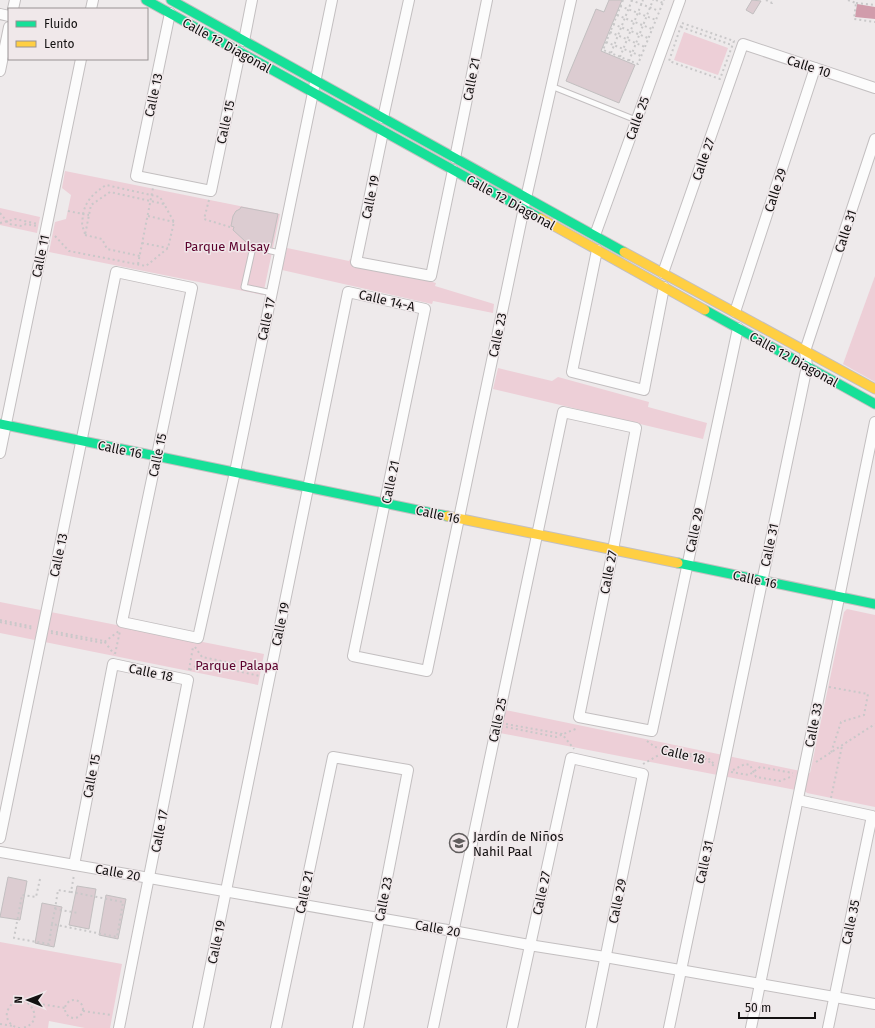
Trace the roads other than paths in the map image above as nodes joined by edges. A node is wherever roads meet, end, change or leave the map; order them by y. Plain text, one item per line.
1 (146, 0) edge
2 (172, 0) edge
3 (252, 0) edge
4 (332, 0) edge
5 (409, 0) edge
6 (486, 0) edge
7 (571, 0) edge
8 (680, 0) edge
9 (170, 13) junction
10 (8, 32) edge
11 (244, 41) junction
12 (743, 44) joint
13 (240, 52) junction
14 (81, 60) edge
15 (815, 68) junction
16 (0, 71) edge
17 (316, 81) junction
18 (551, 86) junction
19 (875, 88) edge
20 (313, 92) junction
21 (383, 118) junction
22 (636, 120) junction
23 (383, 132) junction
24 (875, 139) edge
25 (455, 158) junction
26 (453, 170) junction
27 (210, 196) joint
28 (526, 198) junction
29 (524, 209) junction
30 (595, 235) junction
31 (597, 250) junction
32 (280, 253) junction
33 (116, 272) joint
34 (663, 273) junction
35 (664, 287) junction
36 (348, 292) joint
37 (272, 293) junction
38 (425, 309) joint
39 (735, 312) junction
40 (738, 328) junction
41 (805, 351) junction
42 (807, 366) junction
43 (875, 389) edge
44 (875, 404) edge
45 (563, 412) joint
46 (875, 422) edge
47 (3, 424) edge
48 (81, 440) junction
49 (0, 453) edge
50 (157, 456) junction
51 (235, 472) junction
52 (308, 487) junction
53 (385, 503) junction
54 (458, 518) junction
55 (537, 534) junction
56 (613, 550) junction
57 (687, 566) junction
58 (762, 581) junction
59 (839, 597) junction
60 (875, 604) edge
61 (196, 642) joint
62 (114, 660) joint
63 (427, 671) joint
64 (188, 676) joint
65 (579, 722) joint
66 (652, 731) joint
67 (574, 755) joint
68 (332, 757) joint
69 (798, 800) junction
70 (0, 838) edge
71 (0, 852) edge
72 (74, 869) junction
73 (149, 878) junction
74 (226, 891) junction
75 (302, 904) junction
76 (380, 918) junction
77 (453, 931) junction
78 (529, 945) junction
79 (605, 957) junction
80 (681, 970) junction
81 (761, 984) junction
82 (835, 997) junction
83 (875, 1004) edge
84 (119, 1028) edge
85 (198, 1028) edge
86 (276, 1028) edge
87 (358, 1028) edge
88 (433, 1028) edge
89 (512, 1028) edge
90 (591, 1028) edge
91 (669, 1028) edge
92 (752, 1028) edge
93 (828, 1028) edge

1 - 9 street, Calle 12 Diagonal
2 - 11 street, Calle 12 Diagonal
3 - 11 street
4 - 17 street, Calle 17
5 - 21 street
6 - 25 street, Calle 21
7 - 18 street, Calle 23
8 - 22 street, Calle 25
9 - 13 street, Calle 12 Diagonal
9 - 27 street, Calle 13
10 - 16 street
11 - 17 street, Calle 12 Diagonal
12 - 15 street, Calle 10
12 - 34 street, Calle 27
13 - 20 street, Calle 12 Diagonal
13 - 27 street, Calle 15
14 - 47 street, Calle 11
15 - 19 street, Calle 10
15 - 39 street, Calle 29
17 - 20 street, Calle 17
17 - 21 street, Calle 12 Diagonal
18 - 22 lane
18 - 28 street, Calle 23
20 - 23 street, Calle 12 Diagonal
20 - 32 street, Calle 17
21 - 25 street, Calle 12 Diagonal
22 - 30 street, Calle 25
23 - 26 street, Calle 12 Diagonal
23 - 26 street, Calle 19
24 - 41 street, Calle 31
25 - 28 street, Calle 12 Diagonal
26 - 29 street, Calle 12 Diagonal
28 - 29 street, Calle 23
28 - 30 street, Calle 12 Diagonal
29 - 31 street, Calle 12 Diagonal
29 - 54 street, Calle 23
30 - 34 street, Calle 12 Diagonal
31 - 35 street, Calle 12 Diagonal
31 - 35 street
32 - 37 street, Calle 17
32 - 37 lane
33 - 48 street, Calle 13
33 - 50 street, Calle 15
34 - 39 street, Calle 12 Diagonal
35 - 40 street, Calle 12 Diagonal
36 - 38 street, Calle 14-A
36 - 52 street, Calle 19
37 - 51 street, Calle 17
38 - 53 street, Calle 21
39 - 41 street, Calle 12 Diagonal
40 - 42 street, Calle 12 Diagonal
40 - 57 street, Calle 29
41 - 42 street, Calle 31
41 - 43 street, Calle 12 Diagonal
42 - 44 street, Calle 12 Diagonal
42 - 58 street, Calle 31
45 - 55 street, Calle 25
45 - 56 street, Calle 27
46 - 59 street, Calle 33
47 - 48 street, Calle 16
47 - 49 street, Calle 11
48 - 50 street, Calle 16
48 - 70 street, Calle 13
50 - 51 street, Calle 16
50 - 61 street, Calle 15
51 - 52 street, Calle 16
51 - 61 street, Calle 17
52 - 53 street, Calle 16
52 - 74 street, Calle 19
53 - 54 street, Calle 16
53 - 63 street, Calle 21
54 - 55 street, Calle 16
54 - 63 street, Calle 23
55 - 56 street, Calle 16
55 - 77 street, Calle 25
56 - 57 street, Calle 16
56 - 65 street, Calle 27
57 - 58 street, Calle 16
57 - 66 street, Calle 29
58 - 59 street, Calle 16
58 - 80 street, Calle 31
59 - 60 street, Calle 16
59 - 69 street, Calle 33
62 - 64 street, Calle 18
62 - 72 street, Calle 15
64 - 73 street, Calle 17
65 - 66 street, Calle 18
67 - 78 street, Calle 27
67 - 79 street, Calle 29
68 - 75 street, Calle 21
68 - 76 street, Calle 23
69 - 81 street, Calle 33
69 - 82 street, Calle 35
71 - 72 street, Calle 20
72 - 73 street, Calle 20
73 - 74 street, Calle 20
73 - 84 street, Calle 17
74 - 75 street, Calle 20
74 - 85 street, Calle 19
75 - 76 street, Calle 20
75 - 86 street, Calle 21
76 - 77 street, Calle 20
76 - 87 street, Calle 23
77 - 78 street, Calle 20
77 - 88 street, Calle 25
78 - 79 street, Calle 20
78 - 89 street, Calle 27
79 - 80 street, Calle 20
79 - 90 street, Calle 29
80 - 81 street, Calle 20
80 - 91 street, Calle 31
81 - 82 street, Calle 20
81 - 92 street, Calle 33
82 - 83 street, Calle 20
82 - 93 street, Calle 35

